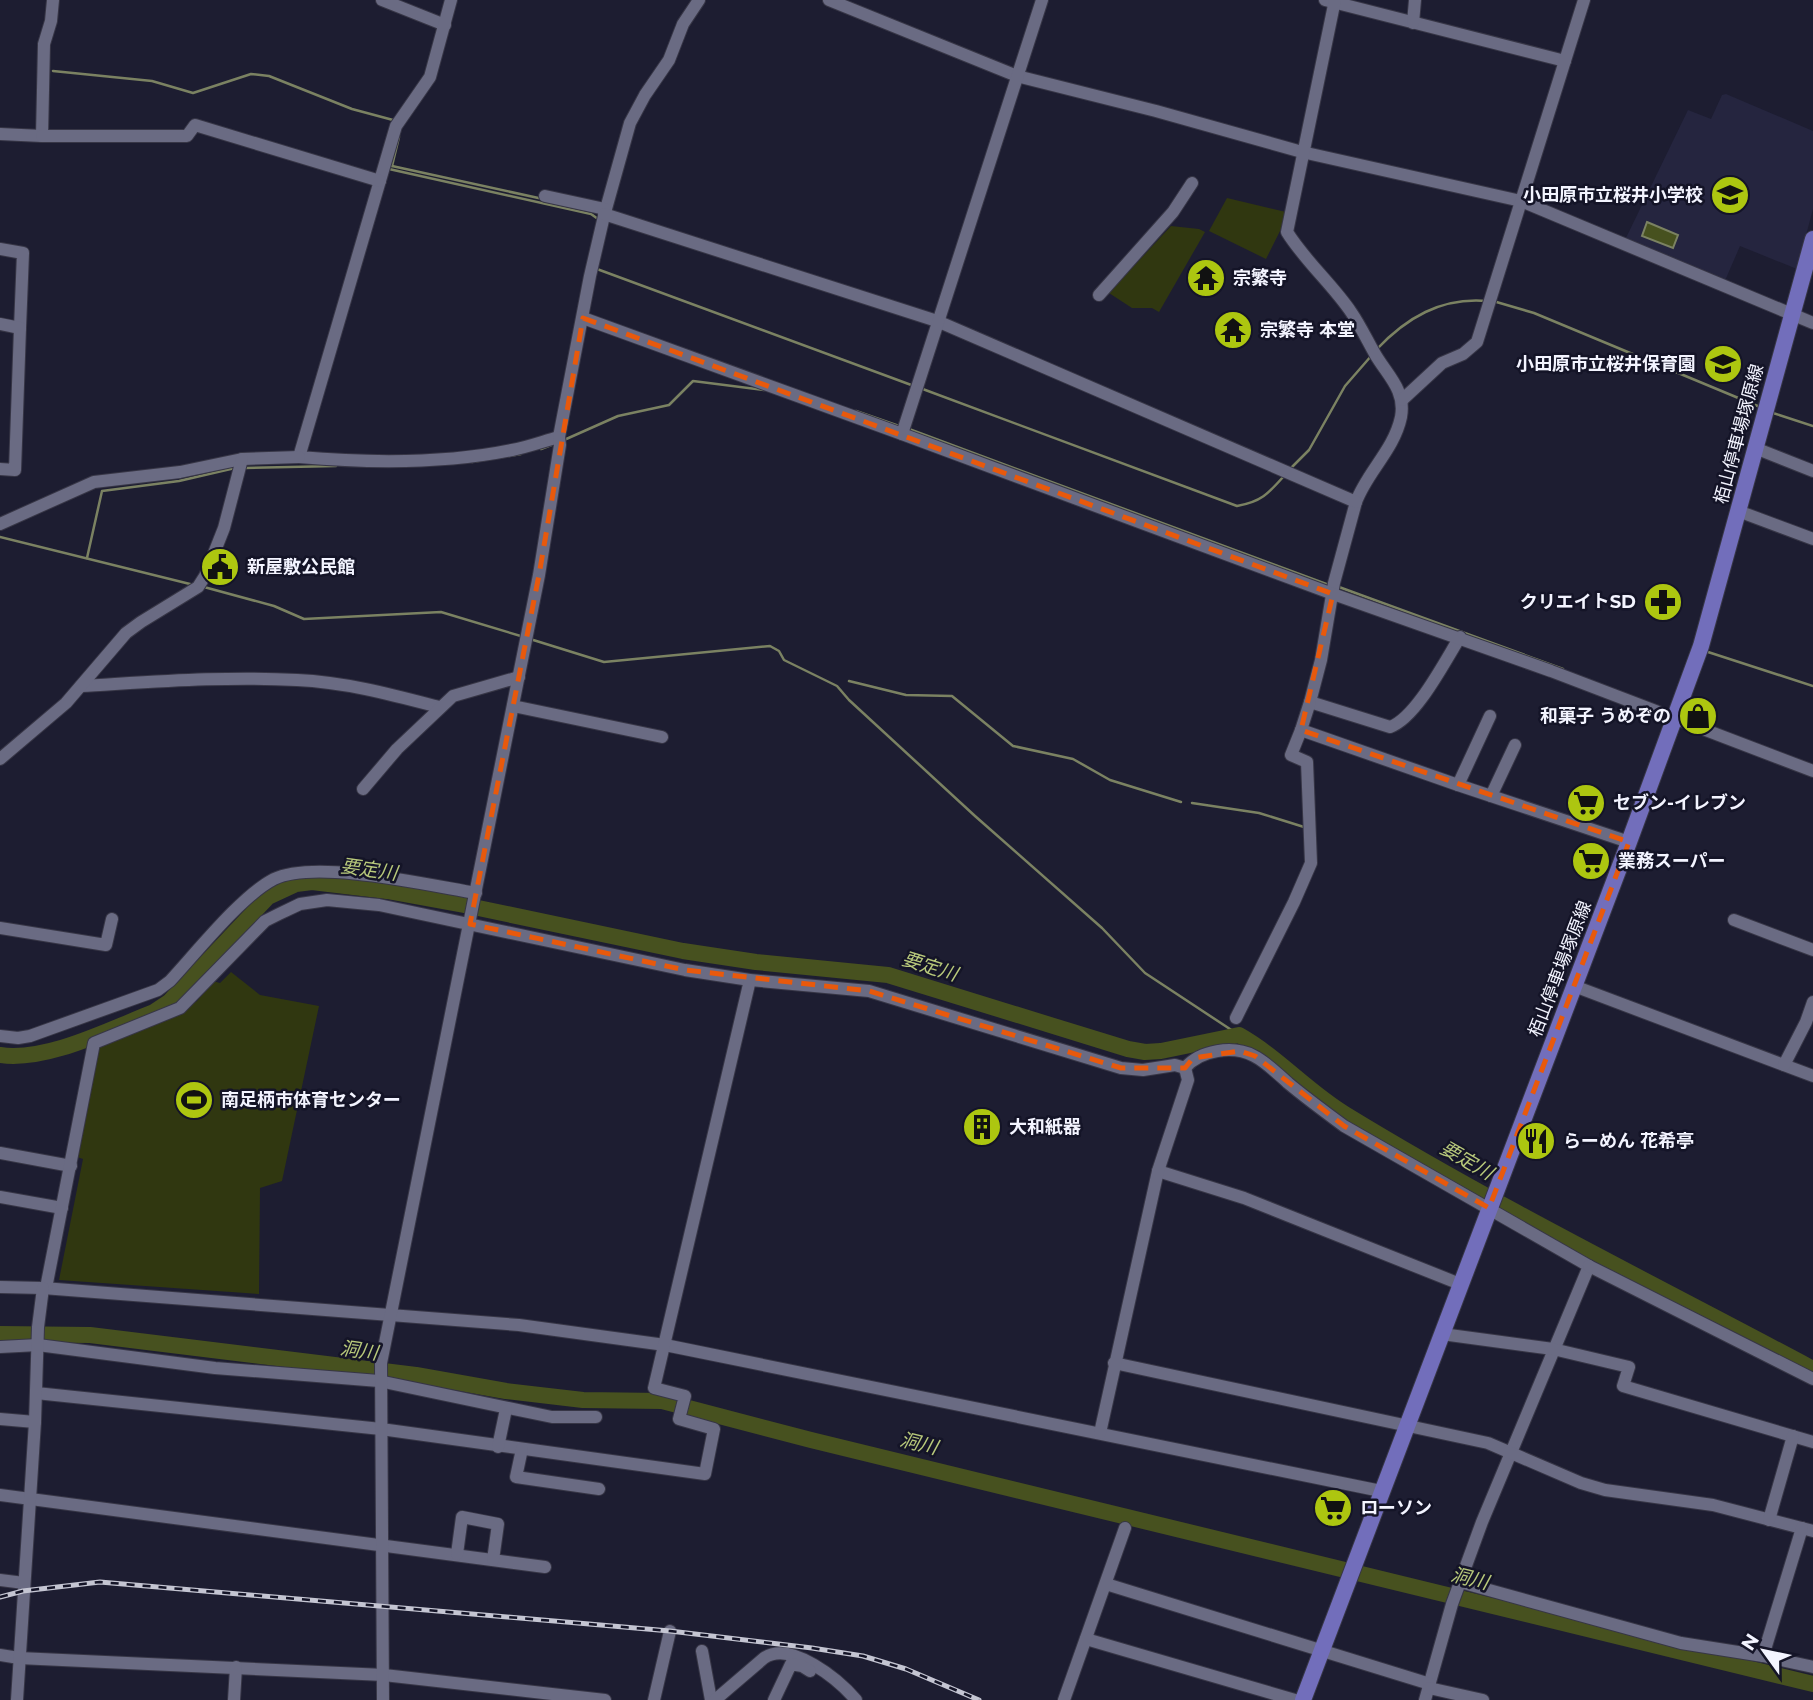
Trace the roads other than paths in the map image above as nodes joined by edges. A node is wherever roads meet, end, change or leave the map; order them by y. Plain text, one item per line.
1 (53, 0) edge
2 (382, 0) edge
3 (451, 0) edge
4 (699, 0) edge
5 (829, 0) edge
6 (1042, 0) edge
7 (1415, 0) edge
8 (1584, 0) edge
9 (1331, 1) edge
10 (1413, 23) junction
11 (444, 25) junction
12 (1565, 61) junction
13 (1017, 76) junction
14 (0, 134) edge
15 (42, 136) junction
16 (1302, 152) junction
17 (380, 181) junction
18 (1192, 184) dead end
19 (545, 196) dead end
20 (1521, 201) junction
21 (603, 217) junction
22 (1813, 239) edge
23 (0, 249) edge
24 (1099, 295) dead end
25 (1792, 314) junction
26 (583, 318) junction
27 (937, 321) junction
28 (1813, 323) edge
29 (0, 324) edge
30 (20, 328) junction
31 (1402, 400) junction
32 (904, 428) junction
33 (560, 440) junction
34 (1755, 448) junction
35 (299, 457) junction
36 (242, 460) junction
37 (0, 469) edge
38 (1813, 471) edge
39 (1356, 502) junction
40 (1738, 511) junction
41 (0, 524) edge
42 (1813, 538) edge
43 (1334, 589) junction
44 (1460, 637) junction
45 (519, 677) junction
46 (81, 686) junction
47 (1310, 702) junction
48 (513, 706) junction
49 (439, 707) junction
50 (1490, 716) dead end
51 (1676, 717) junction
52 (1301, 730) junction
53 (662, 737) dead end
54 (1515, 744) dead end
55 (0, 759) edge
56 (1813, 771) edge
57 (1458, 785) junction
58 (363, 789) dead end
59 (1491, 796) junction
60 (1629, 842) junction
61 (475, 895) junction
62 (112, 919) dead end
63 (470, 920) junction
64 (1734, 920) dead end
65 (0, 928) edge
66 (1813, 950) edge
67 (750, 980) junction
68 (1574, 986) junction
69 (1813, 1002) edge
70 (1236, 1018) dead end
71 (0, 1036) edge
72 (1784, 1065) junction
73 (1185, 1068) junction
74 (1813, 1076) edge
75 (0, 1153) edge
76 (71, 1166) junction
77 (1158, 1171) junction
78 (0, 1197) edge
79 (62, 1208) junction
80 (1489, 1208) junction
81 (1588, 1266) junction
82 (1460, 1284) junction
83 (0, 1287) edge
84 (44, 1288) junction
85 (390, 1313) junction
86 (1442, 1334) junction
87 (38, 1343) junction
88 (665, 1345) junction
89 (0, 1347) edge
90 (1553, 1349) junction
91 (1114, 1363) junction
92 (1813, 1379) edge
93 (379, 1380) junction
94 (36, 1393) junction
95 (506, 1409) junction
96 (596, 1417) dead end
97 (0, 1419) edge
98 (35, 1422) junction
99 (1407, 1424) junction
100 (380, 1429) junction
101 (1100, 1433) junction
102 (1793, 1436) junction
103 (1813, 1442) edge
104 (498, 1447) junction
105 (522, 1449) junction
106 (1511, 1451) junction
107 (599, 1489) dead end
108 (1381, 1491) junction
109 (0, 1494) edge
110 (30, 1500) junction
111 (1769, 1520) junction
112 (1125, 1528) dead end
113 (1807, 1529) edge
114 (382, 1544) junction
115 (457, 1554) junction
116 (493, 1560) junction
117 (545, 1567) dead end
118 (0, 1580) edge
119 (1460, 1582) junction
120 (24, 1583) junction
121 (1106, 1584) junction
122 (670, 1632) dead end
123 (1086, 1639) junction
124 (1322, 1650) junction
125 (702, 1651) dead end
126 (0, 1655) edge
127 (1763, 1656) junction
128 (19, 1658) junction
129 (236, 1667) junction
130 (1813, 1667) edge
131 (384, 1675) junction
132 (834, 1680) junction
133 (1428, 1691) edge
134 (776, 1694) edge
135 (792, 1694) dead end
136 (847, 1694) edge
137 (556, 1697) edge
138 (17, 1700) edge
139 (234, 1700) edge
140 (383, 1700) edge
141 (605, 1700) edge
142 (654, 1700) edge
143 (713, 1700) edge
144 (856, 1700) edge
145 (1064, 1700) edge
146 (1295, 1700) edge
147 (1303, 1700) edge
148 (1483, 1700) edge

1 - 15 street
2 - 11 street
3 - 11 street
4 - 21 street
5 - 13 street
6 - 13 street
7 - 10 street
8 - 12 street
9 - 10 street
9 - 16 street
10 - 12 street
11 - 17 street
12 - 20 street
13 - 16 street
13 - 27 street
14 - 15 street
15 - 17 street
16 - 20 street
16 - 31 street
17 - 35 street
18 - 24 street
19 - 21 street
20 - 25 street
20 - 31 street
21 - 26 street
21 - 27 street
22 - 25 main road, 栢山停車場塚原線
23 - 30 street
25 - 28 street
25 - 34 main road, 栢山停車場塚原線
26 - 32 street
26 - 33 street
27 - 32 street
27 - 39 street
29 - 30 street
30 - 37 street
31 - 39 street
32 - 43 street
33 - 35 street
33 - 45 street
34 - 38 street
34 - 40 main road, 栢山停車場塚原線
35 - 36 street
36 - 41 street
36 - 46 street
39 - 43 street
40 - 42 street
40 - 51 main road, 栢山停車場塚原線
43 - 44 street
43 - 47 street
44 - 47 street
44 - 51 street
45 - 48 street
45 - 49 street
46 - 49 street
46 - 55 street
47 - 52 street
48 - 53 street
48 - 61 street
49 - 58 street
50 - 57 street
51 - 56 street
51 - 60 main road, 栢山停車場塚原線
52 - 57 street
52 - 70 street
54 - 59 street
57 - 59 street
59 - 60 street
60 - 68 main road, 栢山停車場塚原線
61 - 63 street
61 - 71 street
62 - 65 street
63 - 67 street
63 - 76 street
63 - 85 street
64 - 66 street
67 - 73 street
67 - 88 street
68 - 72 street
68 - 80 main road, 栢山停車場塚原線
69 - 72 street
72 - 74 street
73 - 77 street
73 - 80 street
75 - 76 street
76 - 79 street
77 - 82 street
77 - 91 street
78 - 79 street
79 - 84 street
80 - 81 street
80 - 82 main road, 栢山停車場塚原線
81 - 90 street
81 - 92 street
82 - 86 main road, 栢山停車場塚原線
83 - 84 street
84 - 85 street
84 - 87 street
85 - 88 street
85 - 93 street
86 - 90 street
86 - 99 main road, 栢山停車場塚原線
87 - 89 street
87 - 93 street
87 - 94 street
88 - 101 street
88 - 105 street
90 - 102 street
90 - 106 street
91 - 99 street
91 - 101 street
93 - 95 street
93 - 100 street
94 - 98 street
94 - 100 street
95 - 96 street
95 - 104 street
97 - 98 street
98 - 110 street
99 - 106 street
99 - 108 main road, 栢山停車場塚原線
100 - 104 street
100 - 114 street
101 - 108 street
102 - 103 street
102 - 111 street
104 - 105 street
105 - 107 street
106 - 111 street
106 - 119 street
108 - 124 main road, 栢山停車場塚原線
109 - 110 street
110 - 114 street
110 - 120 street
111 - 113 street
112 - 121 street
113 - 127 street
114 - 115 street
114 - 131 street
115 - 116 street
115 - 116 street
116 - 117 street
118 - 120 street
119 - 127 street
119 - 133 street
120 - 128 street
121 - 123 street
121 - 124 street
122 - 142 street
123 - 145 street
123 - 146 street
124 - 133 street
124 - 147 main road, 栢山停車場塚原線
125 - 143 street
126 - 128 street
127 - 130 street
128 - 129 street
128 - 138 street
129 - 131 street
129 - 139 street
131 - 137 street
131 - 140 street
132 - 134 street
132 - 136 street
132 - 143 street
133 - 148 street
134 - 135 street
136 - 144 street
137 - 141 street

